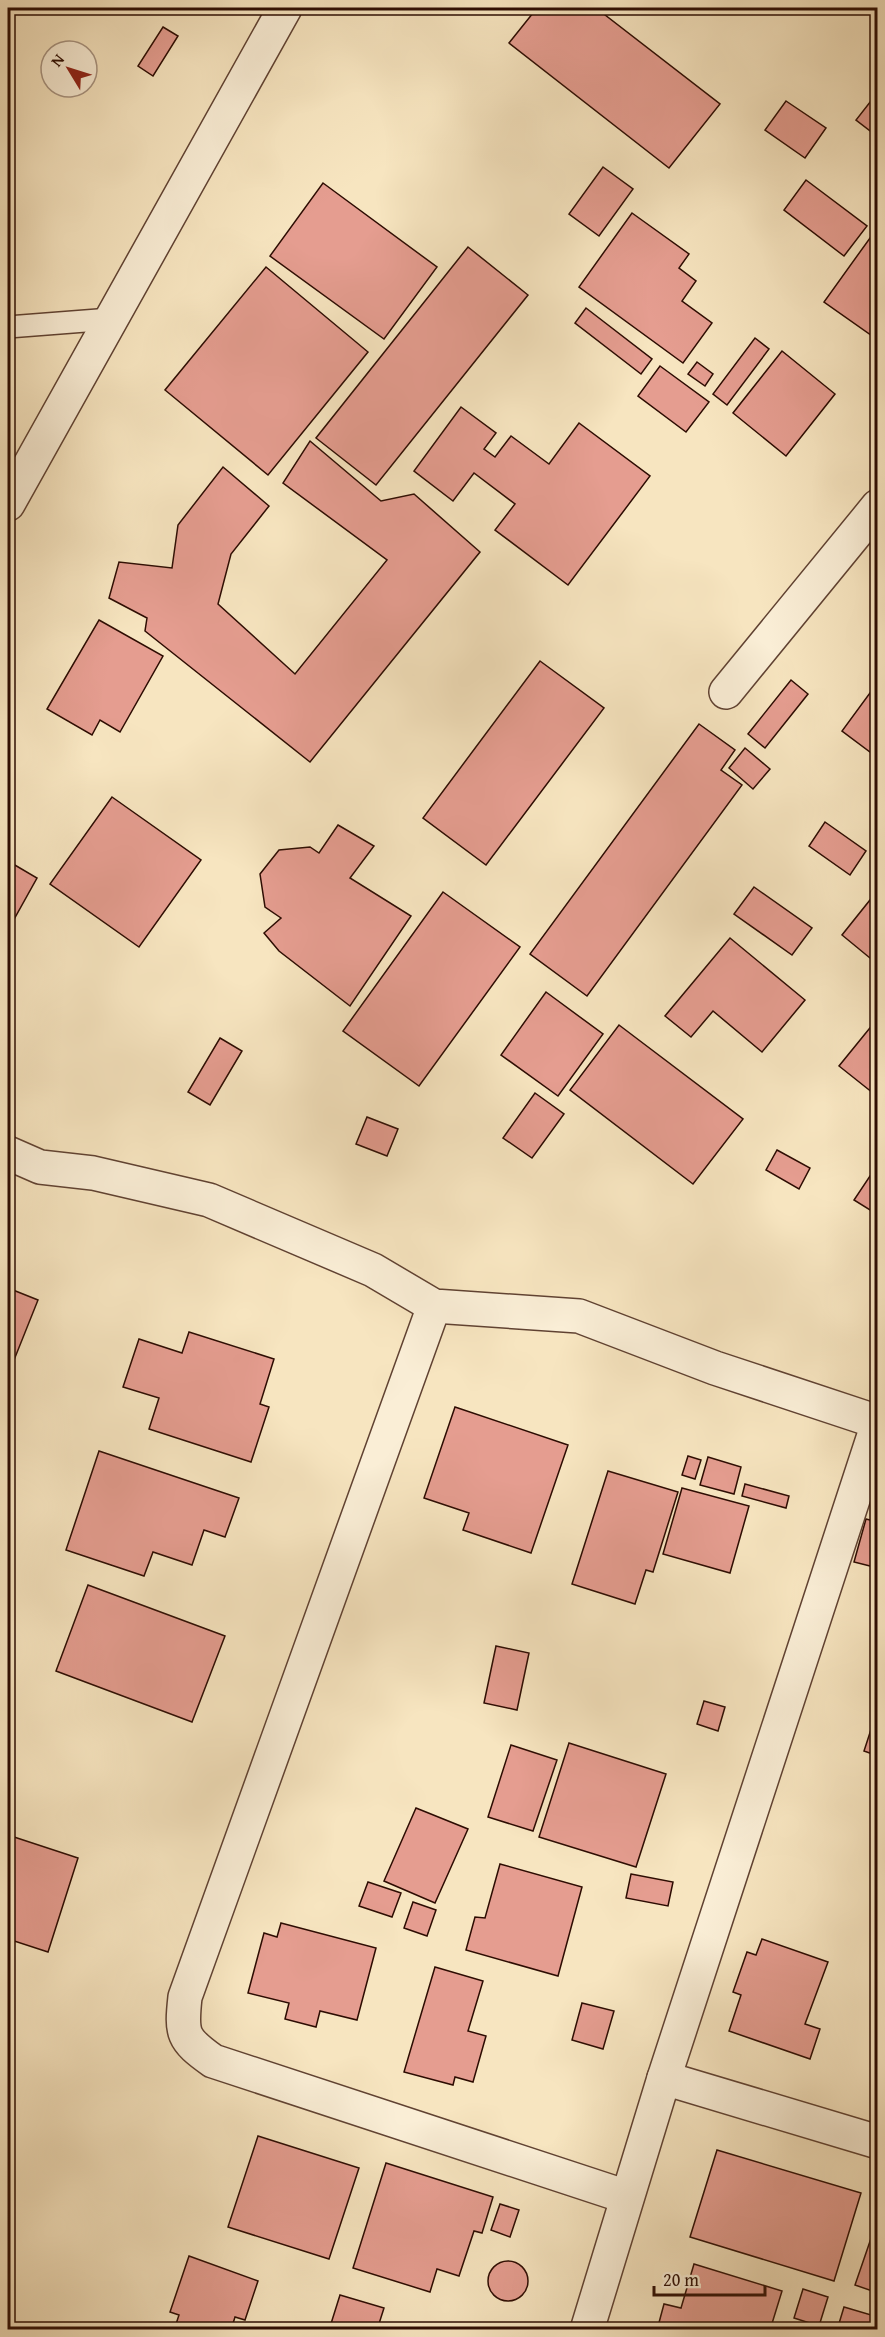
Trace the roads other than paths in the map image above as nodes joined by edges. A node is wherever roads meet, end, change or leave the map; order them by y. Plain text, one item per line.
1 (285, 8) edge
2 (111, 319) junction
3 (8, 327) edge
4 (8, 504) edge
5 (878, 506) edge
6 (726, 692) dead end
7 (8, 1153) edge
8 (434, 1306) junction
9 (878, 1423) edge
10 (664, 2078) junction
11 (878, 2142) edge
12 (627, 2198) junction
13 (587, 2330) edge

1 - 2 street
2 - 3 lane
2 - 4 street
5 - 6 street
7 - 8 street
8 - 9 street
8 - 12 street
9 - 10 street
10 - 11 street
10 - 12 street
12 - 13 street

